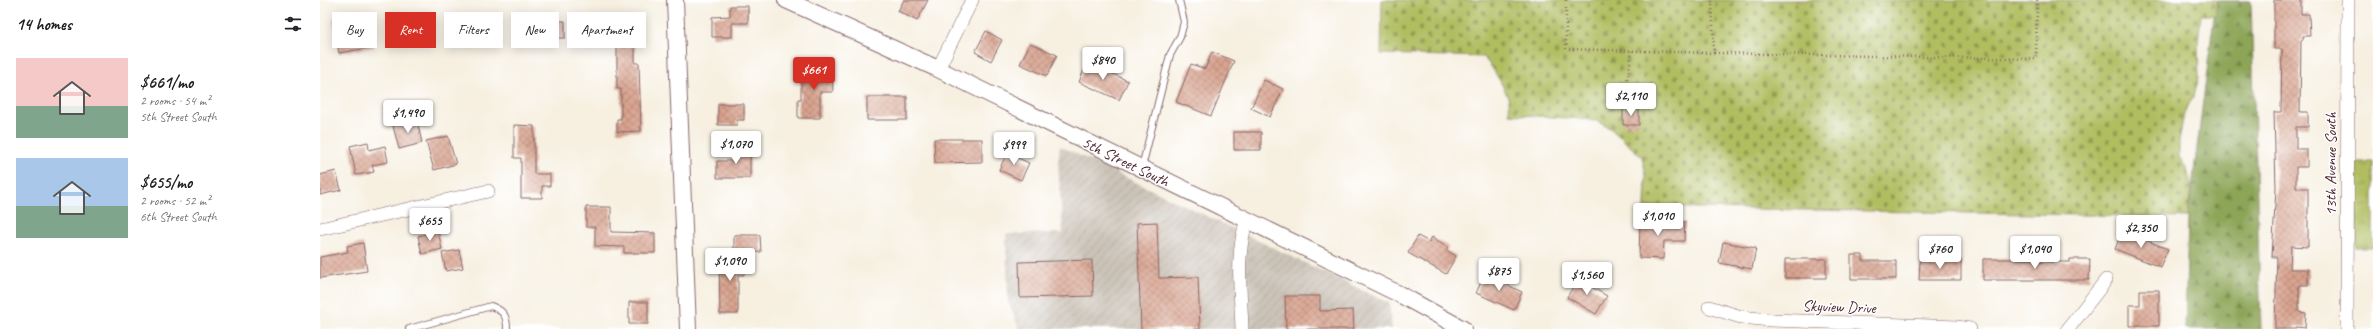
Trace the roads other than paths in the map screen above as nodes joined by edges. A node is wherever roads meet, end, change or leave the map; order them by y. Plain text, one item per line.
1 (675, 0) edge
2 (786, 0) edge
3 (972, 0) edge
4 (1179, 0) edge
5 (2348, 0) edge
6 (938, 69) junction
7 (1141, 168) junction
8 (488, 191) dead end
9 (1247, 220) junction
10 (320, 229) edge
11 (2106, 280) dead end
12 (1709, 307) dead end
13 (409, 329) edge
14 (507, 329) edge
15 (688, 329) edge
16 (1242, 329) edge
17 (1463, 329) edge
18 (1970, 329) edge
19 (2068, 329) edge
20 (2347, 329) edge

1 - 15 street
2 - 6 street, 5th Street South
3 - 6 street
4 - 7 lane
5 - 20 street, 13th Avenue South
6 - 7 street, 5th Street South
7 - 9 street, 5th Street South
8 - 10 street
9 - 16 street
9 - 17 street, 5th Street South
11 - 19 street
12 - 18 street, Skyview Drive
13 - 14 lane

